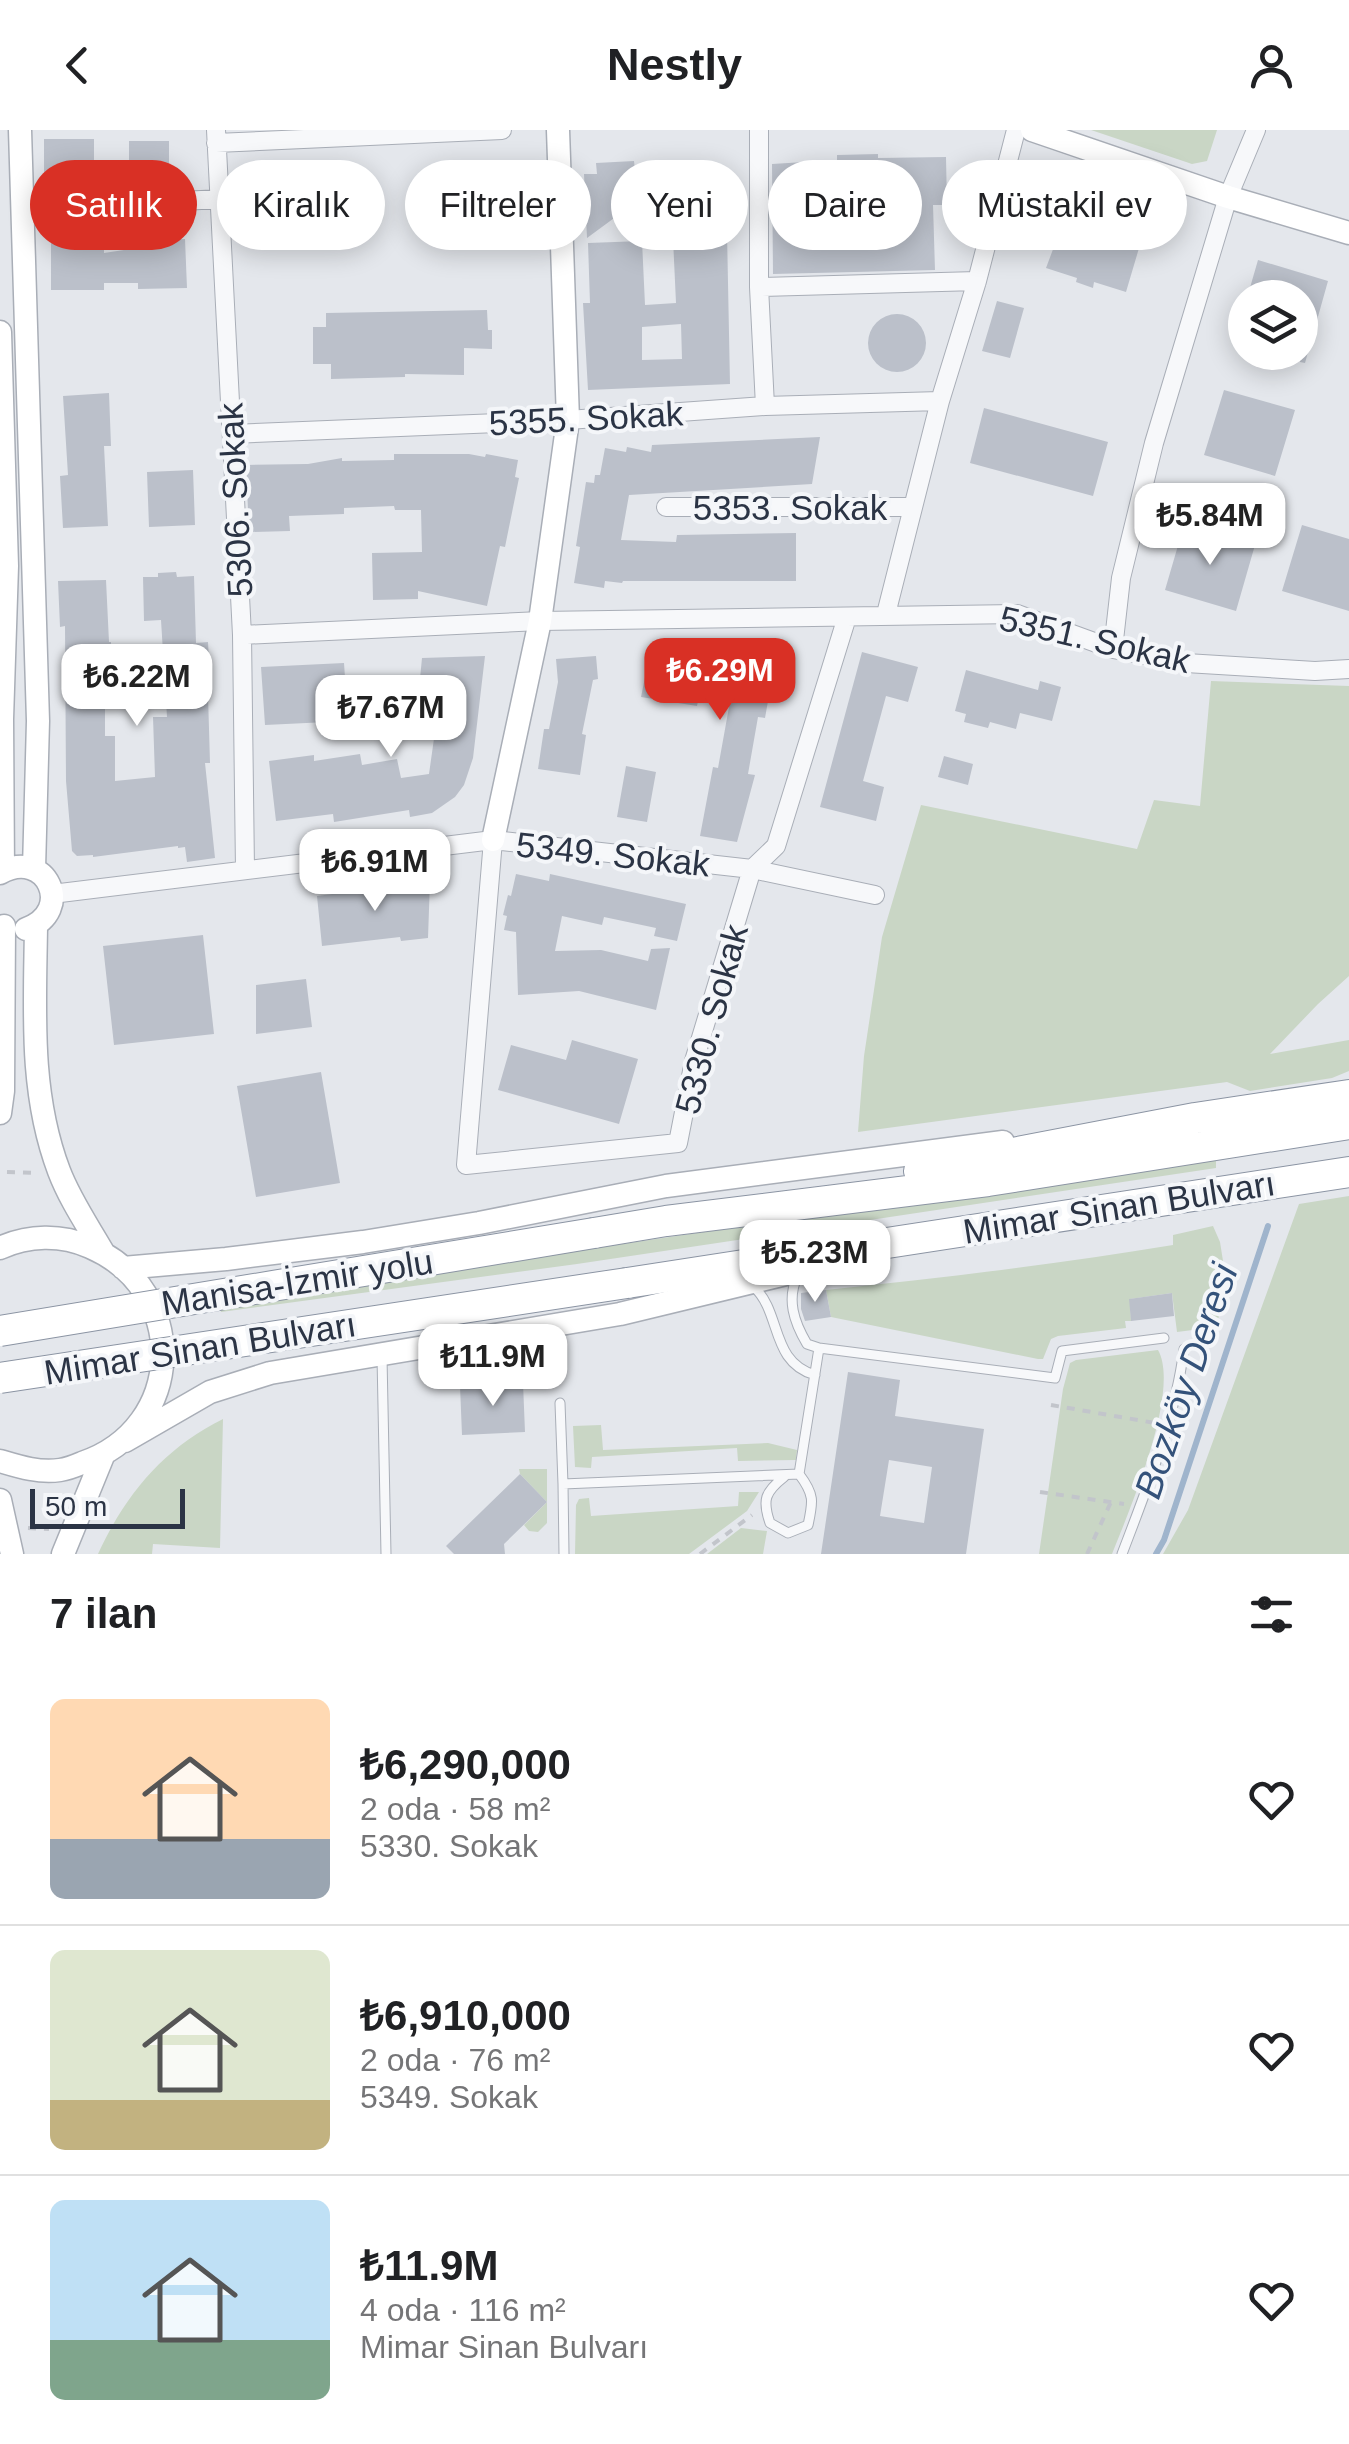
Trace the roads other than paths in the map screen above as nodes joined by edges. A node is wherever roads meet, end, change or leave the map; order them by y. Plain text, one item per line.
1 (20, 130) edge
2 (502, 130) edge
3 (558, 130) edge
4 (759, 130) edge
5 (1016, 130) edge
6 (1032, 130) edge
7 (1256, 130) edge
8 (216, 136) edge
9 (1228, 197) junction
10 (217, 199) edge
11 (24, 209) junction
12 (1349, 233) edge
13 (223, 250) edge
14 (976, 281) junction
15 (760, 287) junction
16 (0, 332) edge
17 (0, 347) edge
18 (940, 401) junction
19 (764, 406) junction
20 (568, 420) junction
21 (232, 434) junction
22 (666, 507) dead end
23 (913, 507) junction
24 (4, 566) edge
25 (886, 614) junction
26 (847, 617) junction
27 (540, 621) junction
28 (242, 635) junction
29 (1113, 649) junction
30 (1349, 670) edge
31 (1, 720) edge
32 (493, 840) junction
33 (34, 869) junction
34 (752, 869) junction
35 (245, 870) junction
36 (1, 872) edge
37 (52, 894) junction
38 (875, 895) dead end
39 (2, 924) edge
40 (36, 926) junction
41 (1349, 1095) edge
42 (0, 1113) edge
43 (1194, 1118) junction
44 (1349, 1124) edge
45 (1349, 1172) edge
46 (666, 1221) junction
47 (1002, 1226) junction
48 (594, 1233) joint
49 (0, 1248) edge
50 (103, 1252) junction
51 (123, 1268) junction
52 (801, 1270) junction
53 (747, 1283) junction
54 (0, 1331) edge
55 (1164, 1338) dead end
56 (819, 1348) junction
57 (1184, 1349) dead end
58 (382, 1353) junction
59 (815, 1376) junction
60 (0, 1378) edge
61 (560, 1402) dead end
62 (125, 1440) junction
63 (102, 1456) junction
64 (0, 1461) edge
65 (800, 1474) junction
66 (786, 1475) junction
67 (563, 1484) junction
68 (0, 1500) edge
69 (12, 1554) edge
70 (63, 1554) edge
71 (386, 1554) edge
72 (564, 1554) edge
73 (1122, 1554) edge

1 - 11 main road
2 - 8 street
3 - 20 main road
4 - 15 street
5 - 14 street
6 - 9 main road
7 - 9 street
9 - 12 main road
9 - 29 street
10 - 11 street
11 - 33 main road
13 - 21 street, 5306. Sokak
14 - 15 street
14 - 18 street
15 - 19 street
16 - 17 main road
17 - 24 main road
18 - 19 street, 5355. Sokak
18 - 23 street
19 - 20 street, 5355. Sokak
20 - 21 street, 5355. Sokak
20 - 27 main road
21 - 28 street, 5306. Sokak
22 - 23 street, 5353. Sokak
23 - 25 street
24 - 31 main road
25 - 26 street, 5351. Sokak
25 - 29 street, 5351. Sokak
26 - 27 street, 5351. Sokak
26 - 34 street, 5330. Sokak
27 - 28 street, 5351. Sokak
27 - 32 main road
28 - 35 street, 5306. Sokak
29 - 30 street, 5351. Sokak
31 - 36 main road
32 - 34 street, 5349. Sokak
32 - 34 street, 5330. Sokak
32 - 35 street, 5349. Sokak
33 - 36 main road
33 - 37 main road
34 - 38 street, 5349. Sokak
35 - 37 street, 5349. Sokak
37 - 40 main road
39 - 40 main road
39 - 42 main road
40 - 50 main road
41 - 43 highway
43 - 46 highway
43 - 51 main road
44 - 46 highway, Mimar Sinan Bulvarı
45 - 47 highway, Mimar Sinan Bulvarı
46 - 48 highway, Mimar Sinan Bulvarı
47 - 52 main road
47 - 60 highway, Mimar Sinan Bulvarı, bridge
48 - 54 highway, Manisa-İzmir yolu, bridge
49 - 50 main road
50 - 51 main road
51 - 62 main road
52 - 53 main road
52 - 56 lane
53 - 58 main road
53 - 59 lane
55 - 56 lane
56 - 59 lane
57 - 73 lane
58 - 62 main road
58 - 71 lane
59 - 65 lane
61 - 67 lane
62 - 63 main road
63 - 64 main road
63 - 70 main road
65 - 66 lane
65 - 66 lane
66 - 67 lane
67 - 72 lane
68 - 69 main road

